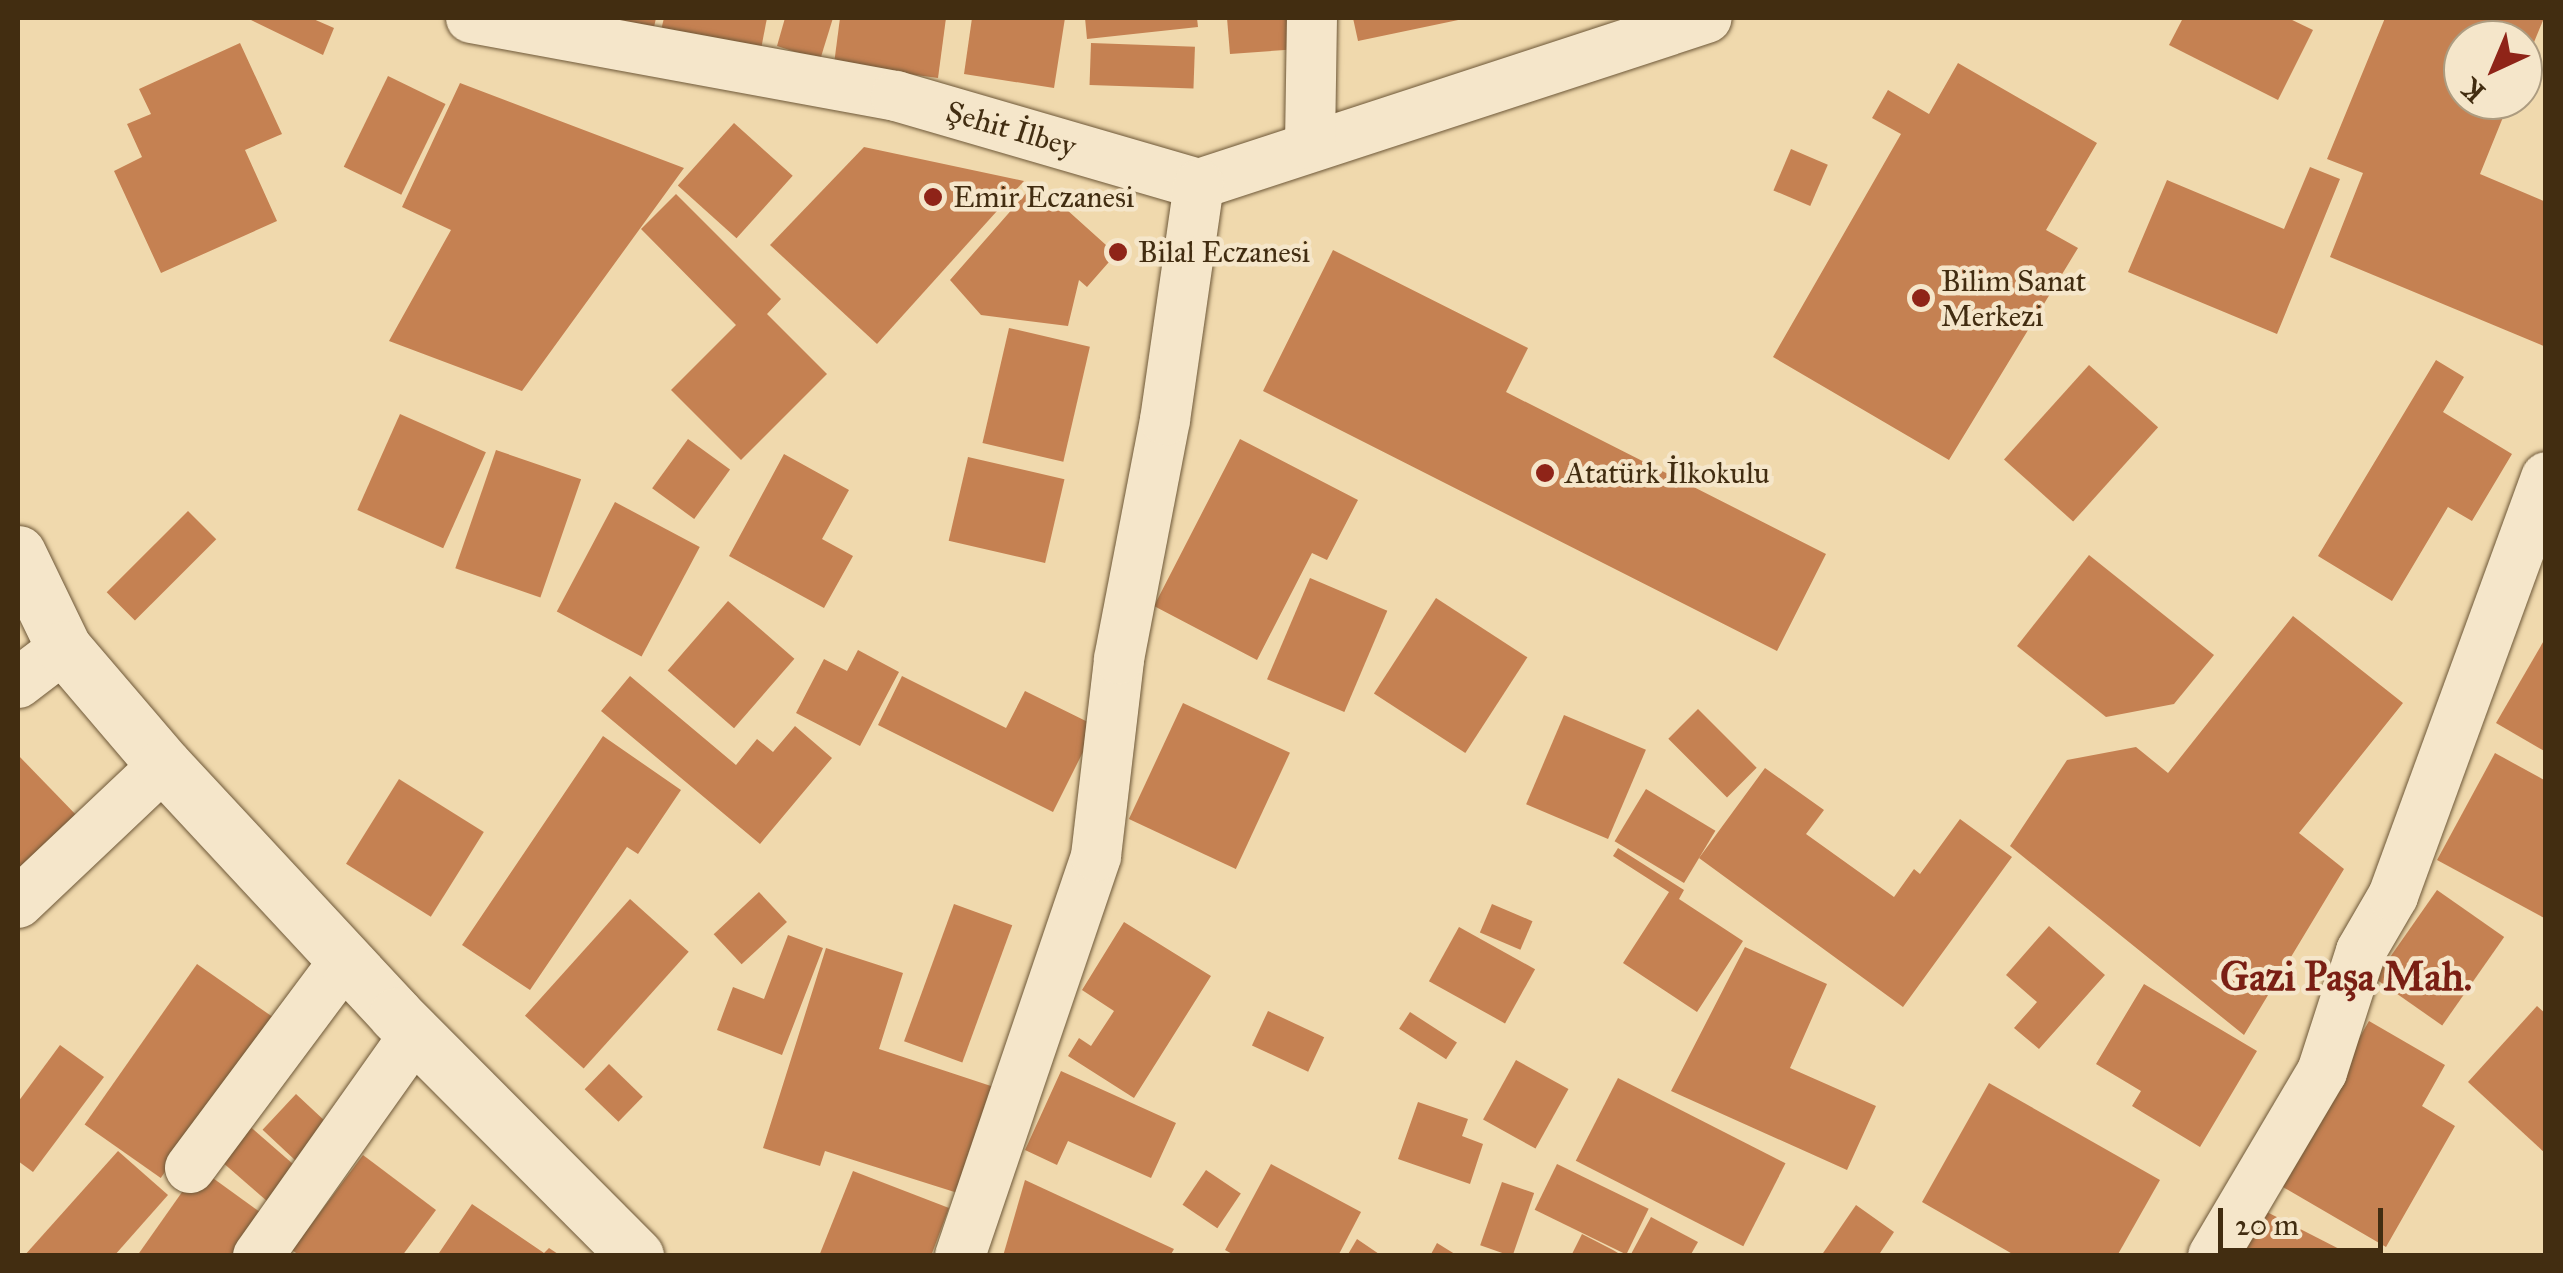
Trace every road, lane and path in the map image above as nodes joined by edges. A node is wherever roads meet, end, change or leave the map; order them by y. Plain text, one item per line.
1 (471, 18) edge
2 (1312, 18) edge
3 (1707, 18) edge
4 (1310, 144) junction
5 (1199, 184) junction
6 (2546, 477) edge
7 (18, 553) edge
8 (64, 648) junction
9 (18, 682) edge
10 (164, 764) junction
11 (18, 903) edge
12 (345, 960) junction
13 (415, 1034) junction
14 (190, 1168) dead end
15 (624, 1252) edge
16 (258, 1256) edge
17 (960, 1256) edge
18 (2213, 1256) edge

1 - 5 street, Şehit İlbey
2 - 4 street
3 - 4 street
4 - 5 street
5 - 17 street
6 - 18 street
7 - 8 street
8 - 9 street
8 - 10 street
10 - 11 street
10 - 12 street
12 - 13 street
12 - 14 street
13 - 15 street
13 - 16 street

